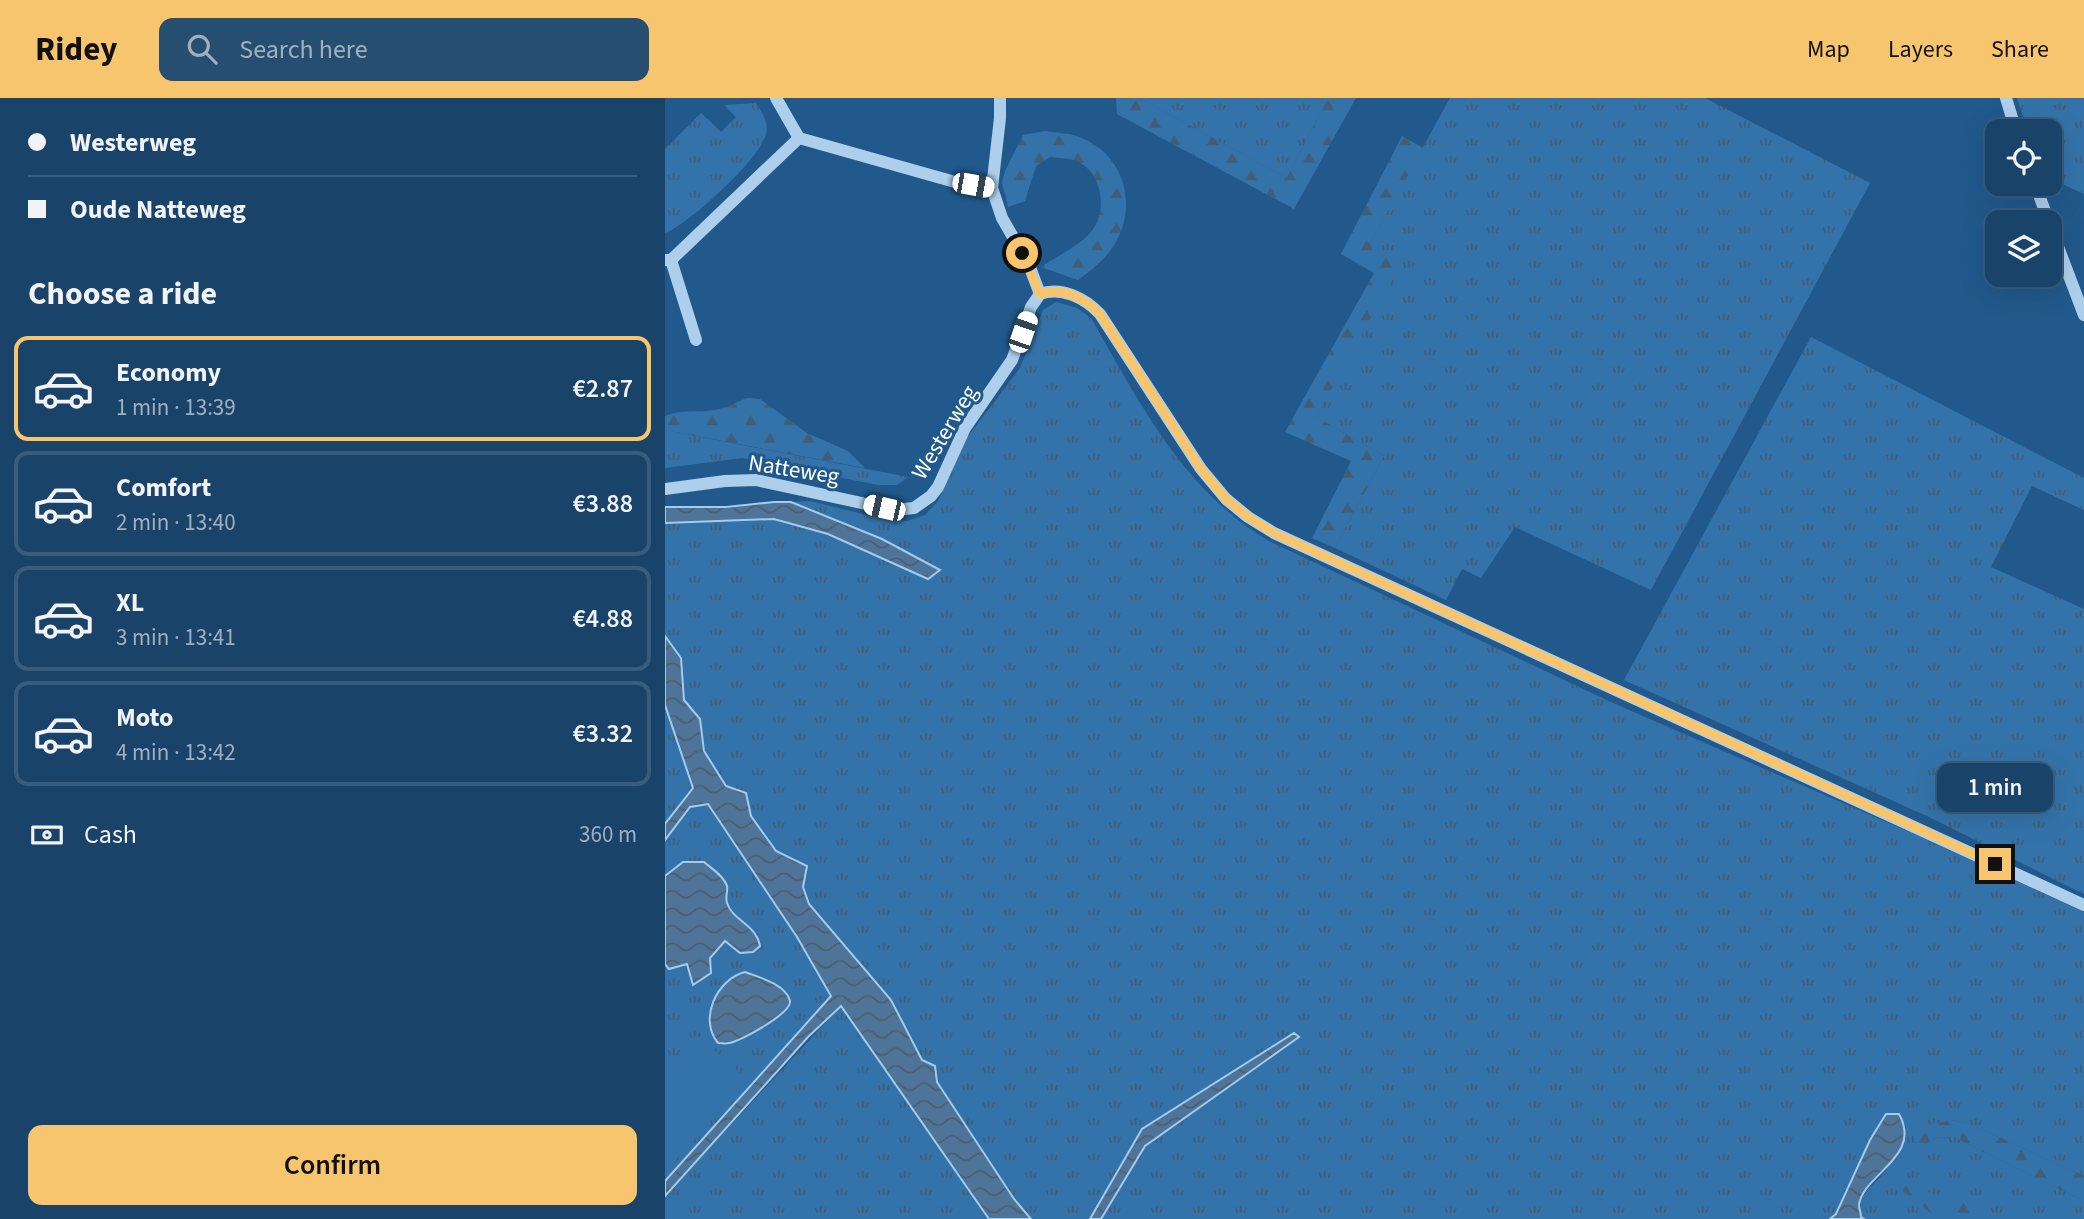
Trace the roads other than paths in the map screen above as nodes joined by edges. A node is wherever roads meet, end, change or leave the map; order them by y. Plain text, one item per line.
1 (776, 98) edge
2 (1000, 98) edge
3 (2006, 98) edge
4 (2012, 119) edge
5 (799, 138) junction
6 (992, 188) junction
7 (2062, 257) edge
8 (668, 260) edge
9 (1040, 294) junction
10 (2084, 315) edge
11 (696, 340) dead end
12 (665, 489) edge
13 (914, 508) joint
14 (2084, 905) edge

1 - 5 street
2 - 6 street
3 - 4 street
5 - 6 street
5 - 8 street
6 - 9 street
7 - 10 street
8 - 11 street
9 - 13 street, Westerweg
9 - 14 street
12 - 13 street, Natteweg

